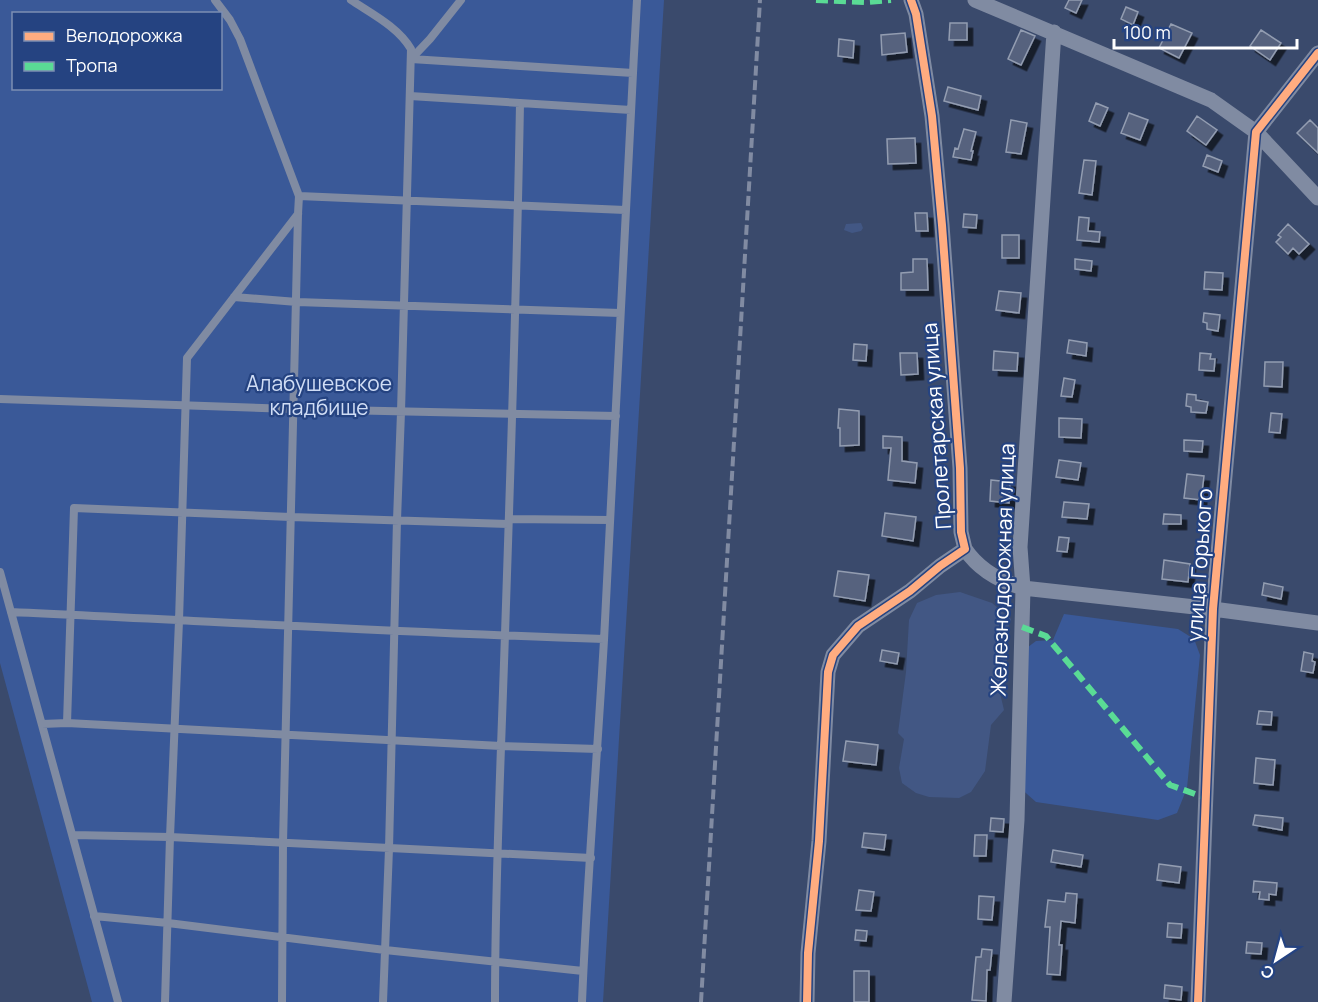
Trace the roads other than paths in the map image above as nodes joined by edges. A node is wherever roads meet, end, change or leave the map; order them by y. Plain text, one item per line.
1 (214, 0) edge
2 (351, 0) edge
3 (461, 0) edge
4 (637, 0) edge
5 (911, 0) edge
6 (975, 0) edge
7 (1054, 32) junction
8 (1318, 53) edge
9 (411, 59) junction
10 (633, 73) junction
11 (410, 96) junction
12 (520, 103) junction
13 (631, 110) junction
14 (1256, 132) junction
15 (299, 196) junction
16 (1318, 198) edge
17 (406, 200) junction
18 (518, 206) junction
19 (625, 210) junction
20 (297, 214) junction
21 (234, 297) junction
22 (297, 302) junction
23 (404, 305) junction
24 (515, 310) junction
25 (620, 313) junction
26 (0, 399) edge
27 (185, 405) junction
28 (293, 410) junction
29 (401, 412) junction
30 (512, 415) junction
31 (616, 416) junction
32 (182, 513) junction
33 (291, 518) junction
34 (397, 520) junction
35 (610, 520) junction
36 (509, 521) junction
37 (965, 549) junction
38 (0, 572) edge
39 (1023, 588) junction
40 (1213, 609) junction
41 (11, 612) junction
42 (71, 615) junction
43 (179, 621) junction
44 (1318, 623) edge
45 (288, 625) junction
46 (394, 630) junction
47 (505, 636) junction
48 (604, 639) junction
49 (67, 723) junction
50 (42, 724) junction
51 (175, 728) junction
52 (286, 735) junction
53 (392, 740) junction
54 (501, 746) junction
55 (598, 749) junction
56 (73, 836) junction
57 (170, 837) junction
58 (283, 843) junction
59 (389, 849) junction
60 (498, 854) junction
61 (591, 858) junction
62 (94, 916) junction
63 (168, 923) junction
64 (283, 937) junction
65 (385, 950) junction
66 (495, 962) junction
67 (583, 970) junction
68 (118, 1002) edge
69 (165, 1002) edge
70 (282, 1002) edge
71 (383, 1002) edge
72 (495, 1002) edge
73 (582, 1002) edge
74 (807, 1002) edge
75 (1004, 1002) edge
76 (1198, 1002) edge

1 - 15 lane
2 - 9 lane
3 - 9 lane
4 - 10 lane
5 - 37 street, Пролетарская улица
6 - 7 street
7 - 14 street
7 - 39 street, Железнодорожная улица
8 - 14 street
9 - 10 lane
9 - 11 lane
10 - 13 lane
11 - 12 lane
11 - 17 lane
12 - 13 lane
12 - 18 lane
13 - 19 lane
14 - 16 street
14 - 40 street, улица Горького
15 - 17 lane
15 - 20 lane
17 - 18 lane
17 - 23 lane
18 - 19 lane
18 - 24 lane
19 - 25 lane
20 - 21 lane
20 - 22 lane
21 - 22 lane
21 - 27 lane
22 - 23 lane
22 - 28 lane
23 - 24 lane
23 - 29 lane
24 - 25 lane
24 - 30 lane
25 - 31 lane
26 - 27 lane
27 - 28 lane
27 - 32 lane
28 - 29 lane
28 - 33 lane
29 - 30 lane
29 - 34 lane
30 - 31 lane
30 - 36 lane
31 - 35 lane
32 - 33 lane
32 - 42 lane
32 - 43 lane
33 - 34 lane
33 - 45 lane
34 - 36 lane
34 - 46 lane
35 - 36 lane
35 - 48 lane
36 - 47 lane
37 - 39 street
37 - 74 street, Пролетарская улица
38 - 41 lane
39 - 40 street
39 - 75 street, Железнодорожная улица
40 - 44 street
40 - 76 street, улица Горького
41 - 42 lane
41 - 50 lane
42 - 43 lane
42 - 49 lane
43 - 45 lane
43 - 51 lane
45 - 46 lane
45 - 52 lane
46 - 47 lane
46 - 53 lane
47 - 48 lane
47 - 54 lane
48 - 55 lane
49 - 50 lane
49 - 51 lane
50 - 56 lane
51 - 52 lane
51 - 57 lane
52 - 53 lane
52 - 58 lane
53 - 54 lane
53 - 59 lane
54 - 55 lane
54 - 60 lane
55 - 61 lane
56 - 57 lane
56 - 62 lane
57 - 58 lane
57 - 63 lane
58 - 59 lane
58 - 64 lane
59 - 60 lane
59 - 65 lane
60 - 61 lane
60 - 66 lane
61 - 67 lane
62 - 63 lane
62 - 68 lane
63 - 64 lane
63 - 69 lane
64 - 65 lane
64 - 70 lane
65 - 66 lane
65 - 71 lane
66 - 67 lane
66 - 72 lane
67 - 73 lane

